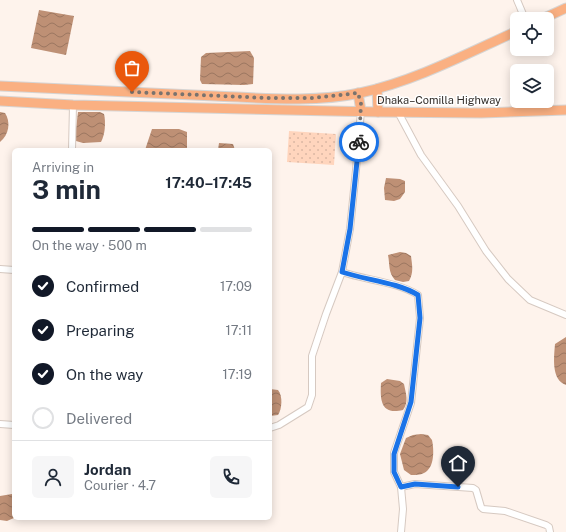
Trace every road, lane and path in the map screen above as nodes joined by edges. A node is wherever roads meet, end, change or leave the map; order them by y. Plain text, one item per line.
1 (517, 0) edge
2 (566, 8) edge
3 (522, 12) edge
4 (554, 14) edge
5 (510, 34) edge
6 (0, 86) edge
7 (377, 89) junction
8 (358, 93) junction
9 (0, 101) edge
10 (73, 105) junction
11 (566, 110) edge
12 (361, 112) junction
13 (378, 112) junction
14 (398, 112) junction
15 (72, 148) edge
16 (0, 269) edge
17 (12, 270) edge
18 (342, 272) junction
19 (566, 315) edge
20 (0, 424) edge
21 (12, 425) edge
22 (272, 427) edge
23 (401, 487) junction
24 (401, 532) edge
25 (550, 532) edge

1 - 3 street
2 - 4 highway
5 - 7 highway, Dhaka–Comilla Highway
6 - 8 highway, Dhaka–Comilla Highway
7 - 8 highway, Dhaka–Comilla Highway
7 - 13 highway
8 - 12 highway
9 - 10 highway, Dhaka–Comilla Highway
10 - 12 highway, Dhaka–Comilla Highway
10 - 15 street
11 - 14 highway, Dhaka–Comilla Highway
12 - 13 highway, Dhaka–Comilla Highway
12 - 18 street
13 - 14 highway, Dhaka–Comilla Highway
14 - 19 street
16 - 17 street
18 - 22 street
18 - 23 street
20 - 21 street
23 - 24 street
23 - 25 street

